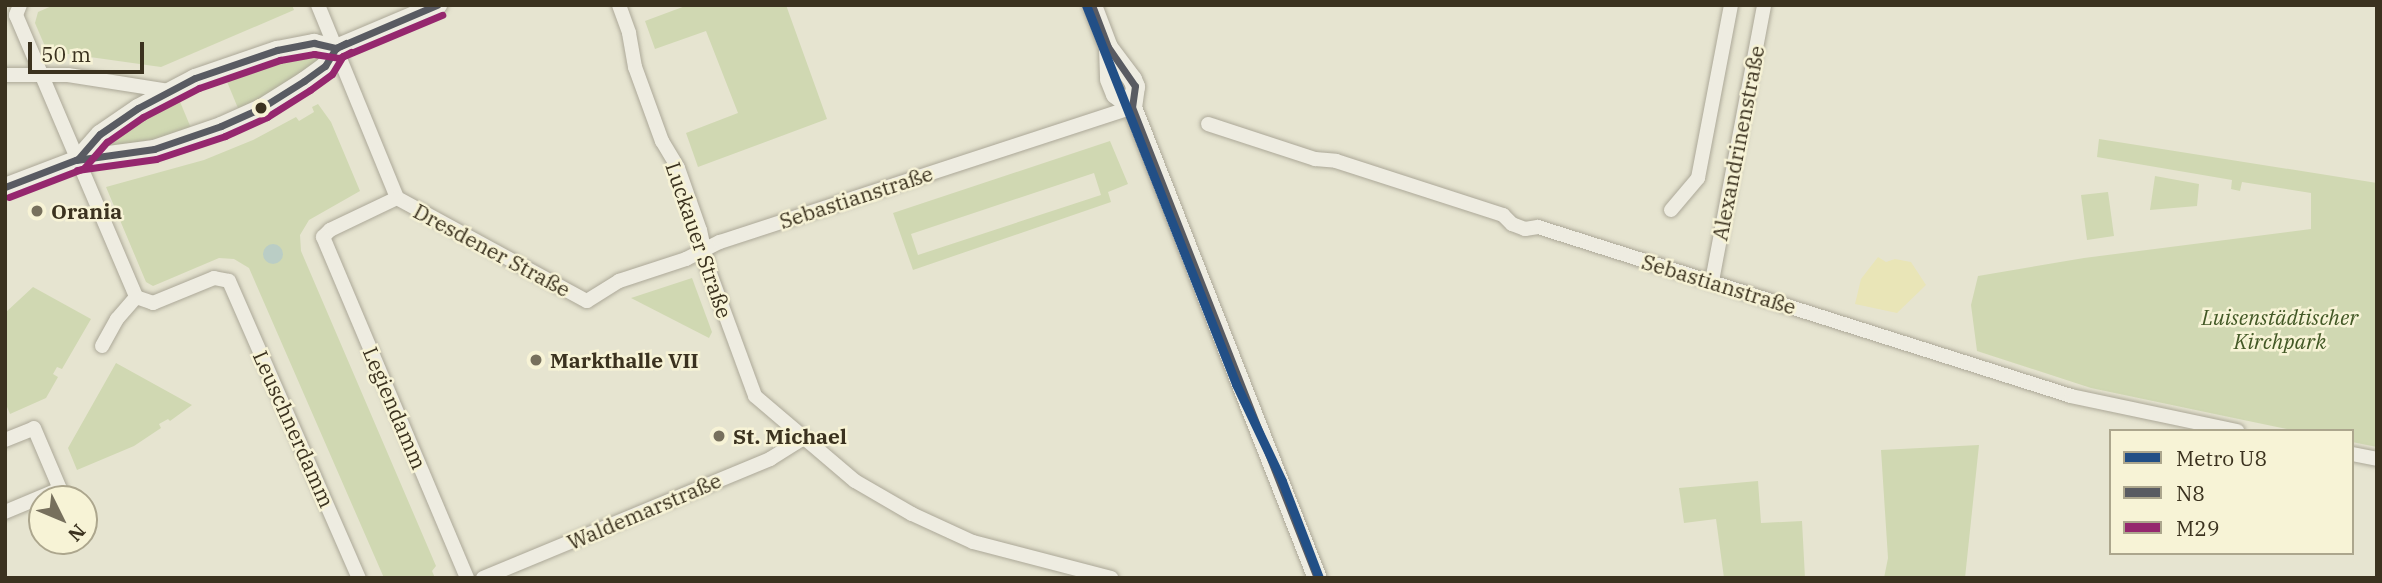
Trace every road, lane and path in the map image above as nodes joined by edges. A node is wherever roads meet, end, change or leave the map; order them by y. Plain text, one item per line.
1 (20, 5) edge
2 (318, 5) edge
3 (438, 5) edge
4 (619, 5) edge
5 (1092, 5) edge
6 (1731, 5) edge
7 (1764, 5) edge
8 (336, 48) junction
9 (5, 75) edge
10 (43, 75) junction
11 (169, 91) junction
12 (1132, 107) junction
13 (1208, 124) dead end
14 (78, 159) junction
15 (5, 187) edge
16 (397, 198) junction
17 (1671, 210) dead end
18 (704, 250) junction
19 (1712, 281) junction
20 (136, 297) junction
21 (587, 301) joint
22 (102, 346) dead end
23 (2227, 429) edge
24 (802, 439) junction
25 (5, 440) edge
26 (2354, 454) edge
27 (2377, 459) edge
28 (5, 512) edge
29 (359, 578) edge
30 (467, 578) edge
31 (483, 578) edge
32 (1111, 578) edge
33 (1317, 578) edge

1 - 10 street
2 - 8 street
3 - 8 street
4 - 18 street, Luckauer Straße
5 - 12 main road
6 - 17 street, Alexandrinenstraße
7 - 19 street, Alexandrinenstraße
8 - 11 street
8 - 14 street
8 - 16 street
9 - 10 street
10 - 11 street
10 - 14 street
11 - 14 street
12 - 18 street, Sebastianstraße
12 - 33 main road
13 - 19 street, Sebastianstraße
14 - 15 street
14 - 20 street
16 - 21 street, Dresdener Straße
16 - 30 street, Legiendamm
18 - 21 street, Sebastianstraße
18 - 24 street, Luckauer Straße
19 - 23 street, Sebastianstraße
20 - 22 street
20 - 29 street, Leuschnerdamm
24 - 31 street, Waldemarstraße
24 - 32 street
25 - 28 street
26 - 27 street

